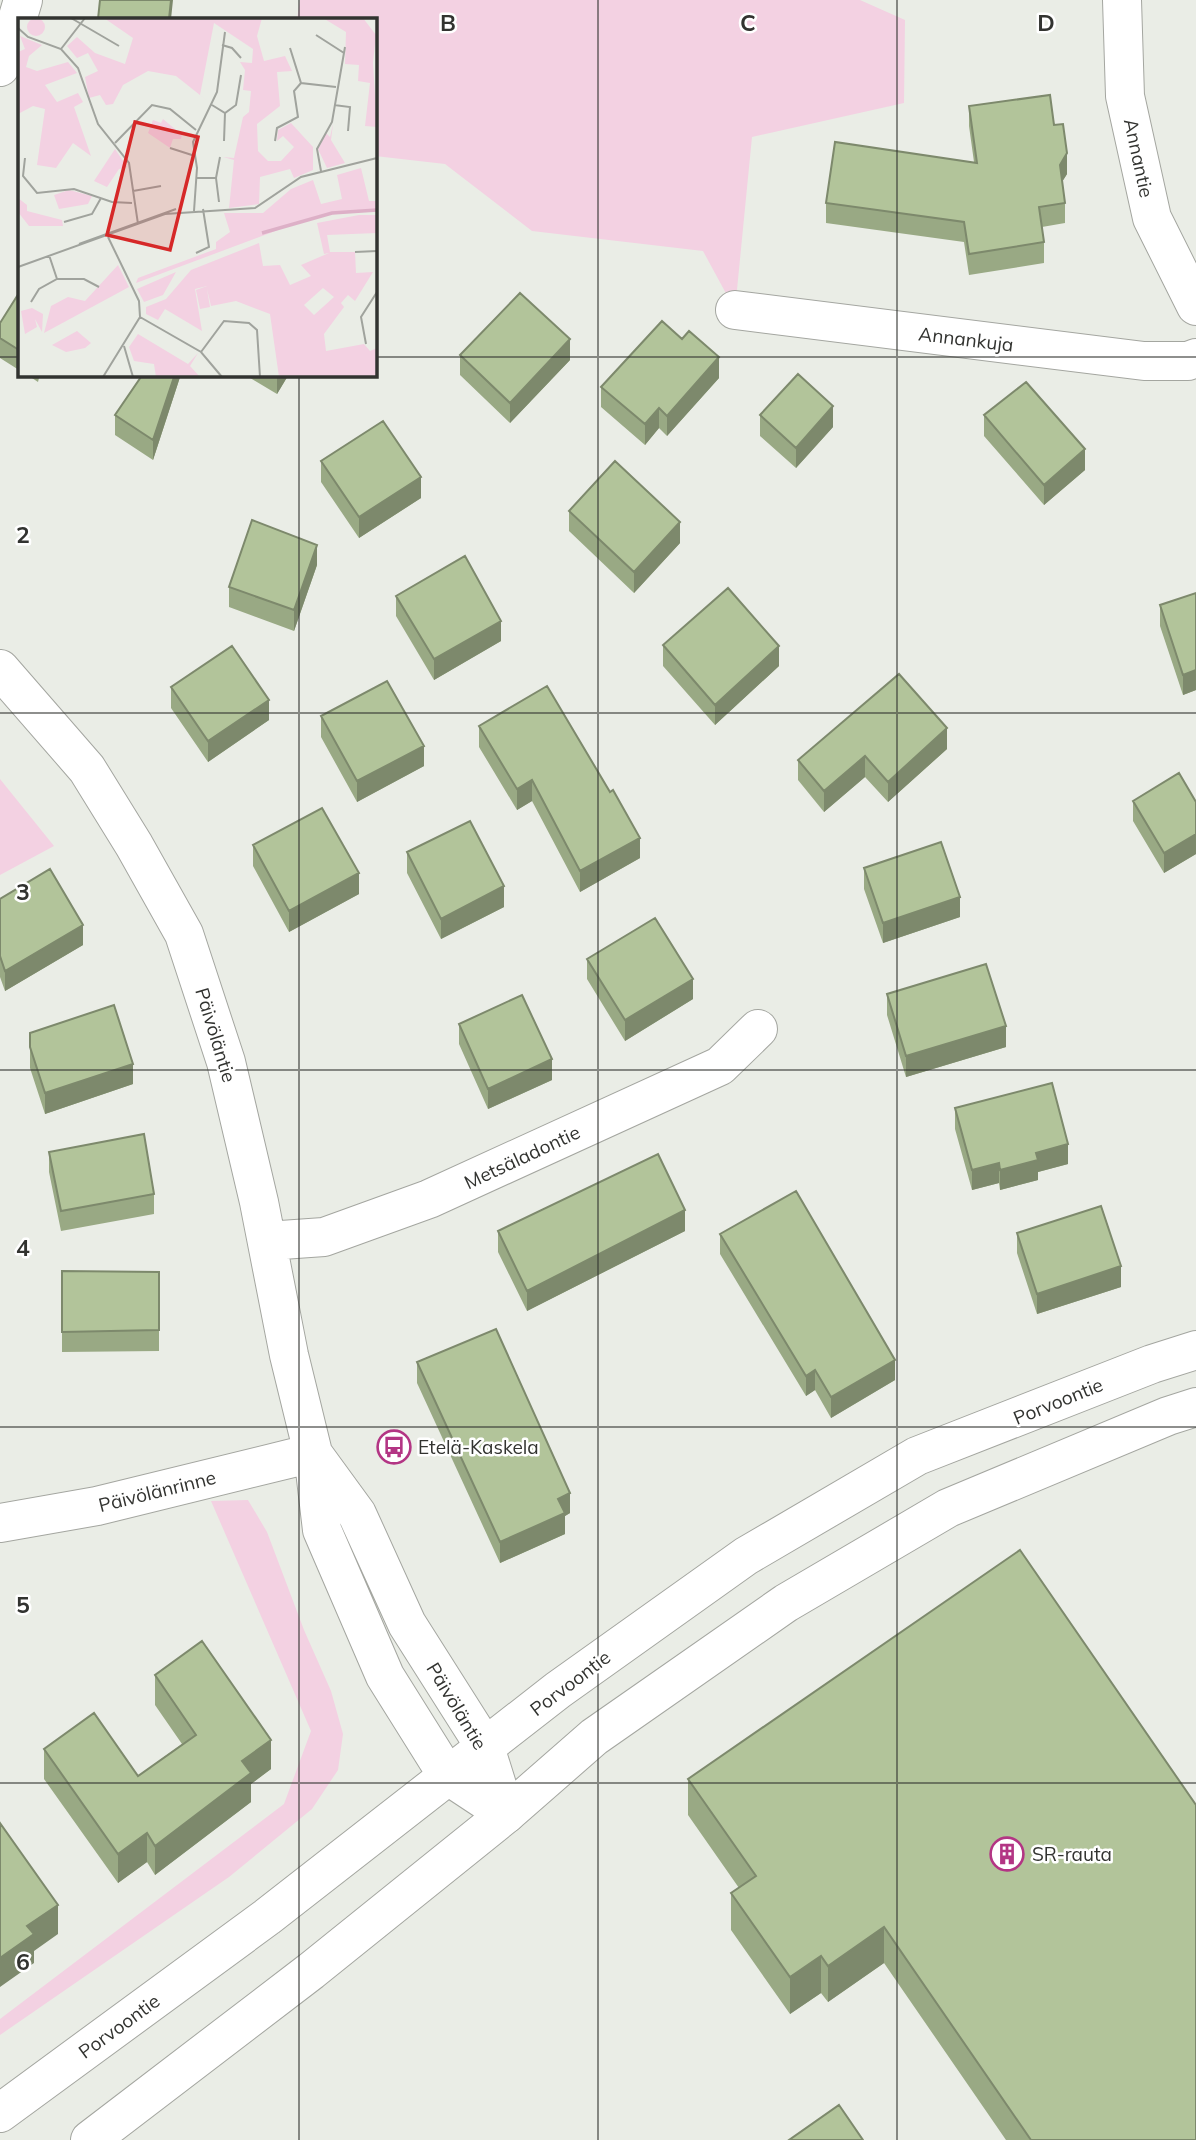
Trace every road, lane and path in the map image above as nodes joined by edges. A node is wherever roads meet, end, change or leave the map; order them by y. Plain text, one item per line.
1 (23, 0) edge
2 (1122, 0) edge
3 (0, 67) edge
4 (1196, 306) edge
5 (735, 310) dead end
6 (1196, 358) edge
7 (0, 669) edge
8 (758, 1029) dead end
9 (267, 1241) junction
10 (1196, 1350) edge
11 (1196, 1407) edge
12 (313, 1453) junction
13 (0, 1523) edge
14 (485, 1747) junction
15 (447, 1775) junction
16 (506, 1814) junction
17 (0, 2113) edge
18 (0, 2131) edge
19 (6, 2140) edge
20 (90, 2140) edge

1 - 3 street
2 - 4 street, Annantie
5 - 6 street, Annankuja
7 - 9 street, Päivöläntie
8 - 9 street, Metsäladontie
9 - 12 street, Päivöläntie
10 - 14 street, Porvoontie
11 - 16 street
12 - 13 street, Päivölänrinne
12 - 14 street, Päivöläntie
12 - 15 street, Päivöläntie
14 - 15 street, Porvoontie
14 - 16 street, Päivöläntie
15 - 16 street, Päivöläntie
15 - 17 street, Porvoontie
16 - 20 street
18 - 19 street

